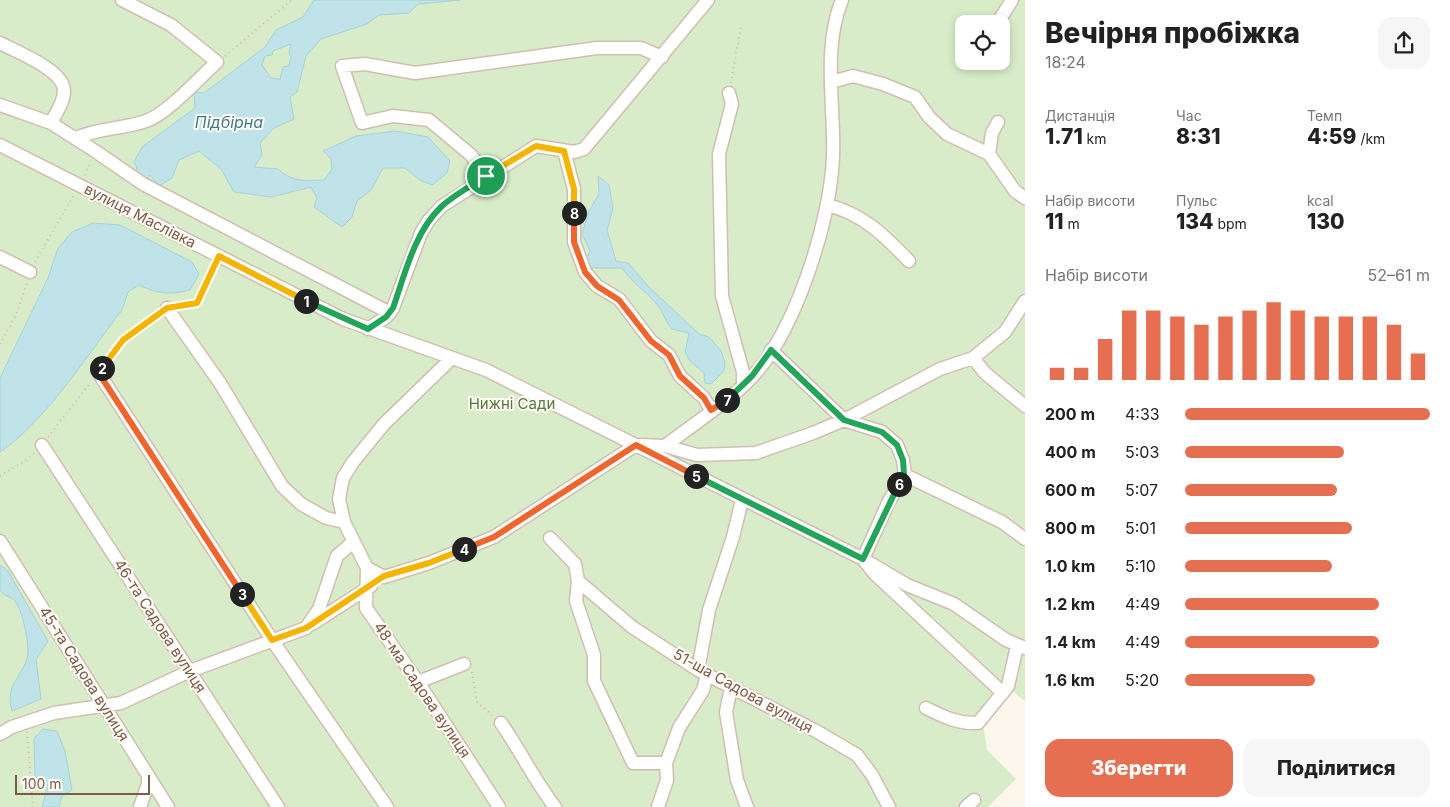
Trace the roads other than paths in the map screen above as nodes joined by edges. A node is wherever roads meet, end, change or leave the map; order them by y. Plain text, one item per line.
1 (122, 0) edge
2 (708, 0) edge
3 (842, 0) edge
4 (1012, 0) edge
5 (1003, 15) edge
6 (0, 43) edge
7 (662, 57) junction
8 (832, 82) junction
9 (729, 93) road end
10 (0, 105) edge
11 (998, 122) dead end
12 (51, 123) junction
13 (76, 138) junction
14 (0, 145) edge
15 (569, 151) junction
16 (989, 154) junction
17 (486, 176) junction
18 (1025, 198) edge
19 (827, 204) junction
20 (0, 257) edge
21 (909, 261) dead end
22 (30, 272) road end
23 (1025, 301) edge
24 (167, 308) road end
25 (390, 313) junction
26 (368, 329) junction
27 (771, 350) junction
28 (973, 358) junction
29 (451, 359) junction
30 (98, 372) road end
31 (743, 385) junction
32 (1025, 406) edge
33 (711, 410) junction
34 (844, 420) junction
35 (636, 445) junction
36 (42, 446) road end
37 (665, 446) junction
38 (904, 475) junction
39 (742, 500) junction
40 (344, 522) junction
41 (550, 538) dead end
42 (1025, 539) edge
43 (0, 541) edge
44 (353, 542) junction
45 (863, 559) junction
46 (367, 568) junction
47 (384, 576) junction
48 (578, 581) junction
49 (366, 589) junction
50 (917, 590) junction
51 (912, 608) junction
52 (306, 628) junction
53 (272, 640) junction
54 (1016, 645) edge
55 (464, 664) road end
56 (190, 671) junction
57 (703, 673) junction
58 (418, 682) junction
59 (730, 687) junction
60 (1002, 693) junction
61 (105, 706) junction
62 (926, 708) dead end
63 (501, 723) road end
64 (0, 734) edge
65 (666, 763) junction
66 (148, 775) junction
67 (140, 807) edge
68 (168, 807) edge
69 (278, 807) edge
70 (387, 807) edge
71 (499, 807) edge
72 (555, 807) edge
73 (658, 807) edge
74 (747, 807) edge
75 (889, 807) edge

1 - 13 street
2 - 7 street
3 - 8 street
4 - 5 street
6 - 12 street
7 - 15 street
7 - 17 street
8 - 16 street
8 - 19 street
9 - 31 street
10 - 12 street
11 - 16 street
12 - 13 street
13 - 25 street
14 - 26 street, вулиця Маслівка
15 - 17 street
15 - 33 street
16 - 18 street
17 - 25 street
19 - 21 street
19 - 27 street
20 - 22 street
23 - 28 street
24 - 40 street
25 - 26 street
26 - 29 street, вулиця Маслівка
27 - 31 street
27 - 34 street
28 - 32 street
28 - 34 street
29 - 35 street, вулиця Маслівка
29 - 40 street
30 - 53 street
31 - 33 street
33 - 37 street
34 - 37 street
34 - 38 street
35 - 37 street
35 - 39 street, вулиця Маслівка
35 - 47 street
36 - 56 street, 46-та Садова вулиця
38 - 42 street
38 - 45 street
39 - 45 street, вулиця Маслівка
39 - 57 street
40 - 44 street
41 - 48 street, 51-ша Садова вулиця
43 - 61 street, 45-та Садова вулиця
44 - 46 street
44 - 52 street
45 - 50 street, вулиця Маслівка
45 - 51 street
46 - 47 street
46 - 49 street, 48-ма Садова вулиця
47 - 49 street
48 - 57 street, 51-ша Садова вулиця
48 - 65 street
49 - 52 street
49 - 58 street, 48-ма Садова вулиця
50 - 51 street
50 - 54 street, вулиця Маслівка
51 - 60 street
52 - 53 street
53 - 56 street
53 - 70 street
54 - 60 street
55 - 58 street
56 - 61 street
56 - 69 street, 46-та Садова вулиця
57 - 59 street, 51-ша Садова вулиця
57 - 65 street
58 - 71 street, 48-ма Садова вулиця
59 - 74 street
59 - 75 street, 51-ша Садова вулиця
60 - 62 street
61 - 64 street
61 - 66 street, 45-та Садова вулиця
63 - 72 street
65 - 73 street
66 - 67 street
66 - 68 street, 45-та Садова вулиця

